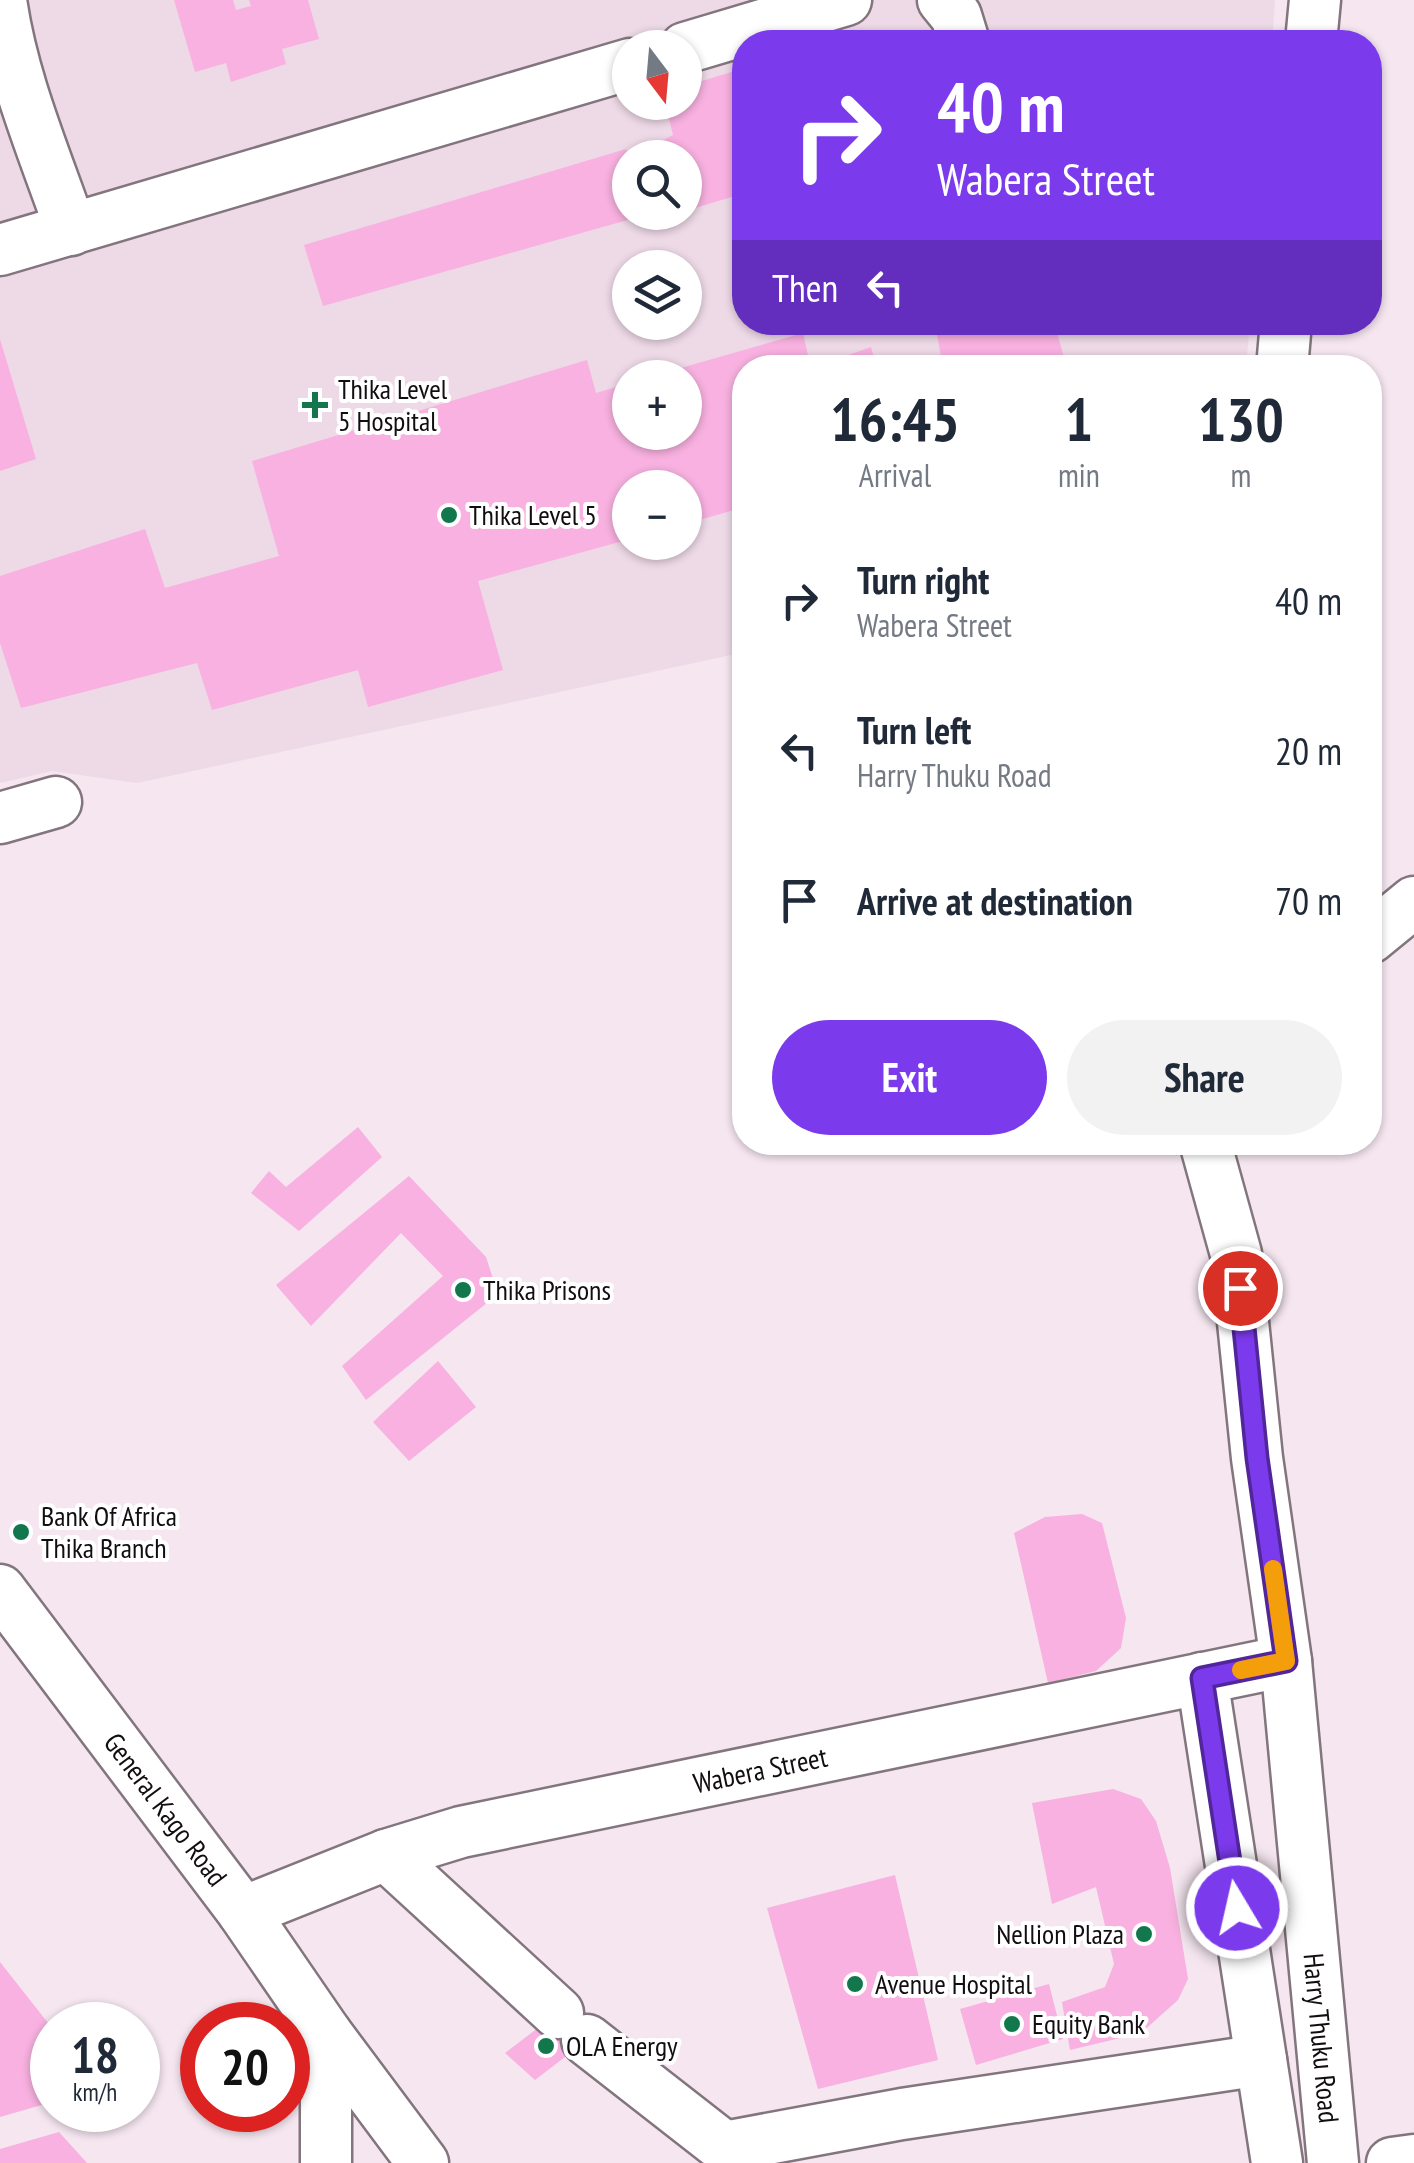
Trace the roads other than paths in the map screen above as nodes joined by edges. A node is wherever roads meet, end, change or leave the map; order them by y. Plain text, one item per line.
1 (2, 0) edge
2 (846, 0) edge
3 (943, 0) edge
4 (1315, 0) edge
5 (745, 30) edge
6 (960, 30) edge
7 (1312, 30) edge
8 (732, 34) edge
9 (702, 43) edge
10 (612, 69) edge
11 (71, 230) junction
12 (0, 250) edge
13 (56, 802) dead end
14 (0, 818) edge
15 (1414, 902) edge
16 (1382, 928) edge
17 (1209, 1155) edge
18 (0, 1590) edge
19 (1286, 1661) junction
20 (1202, 1678) junction
21 (386, 1854) junction
22 (244, 1912) junction
23 (326, 2033) junction
24 (1261, 2060) junction
25 (730, 2155) edge
26 (1414, 2160) edge
27 (326, 2163) edge
28 (423, 2163) edge
29 (1277, 2163) edge
30 (1333, 2163) edge
31 (1392, 2163) edge

1 - 11 street
2 - 5 street
3 - 6 street
4 - 7 street
8 - 9 street
10 - 11 street
11 - 12 street
13 - 14 street
15 - 16 street
17 - 19 street, Harry Thuku Road
18 - 22 street, General Kago Road
19 - 20 street, Wabera Street
19 - 30 street, Harry Thuku Road
20 - 21 street, Wabera Street
20 - 24 street
21 - 22 street, Wabera Street
21 - 25 street
22 - 23 street, General Kago Road
23 - 27 street
23 - 28 street, General Kago Road
24 - 25 street
24 - 29 street
26 - 31 street

